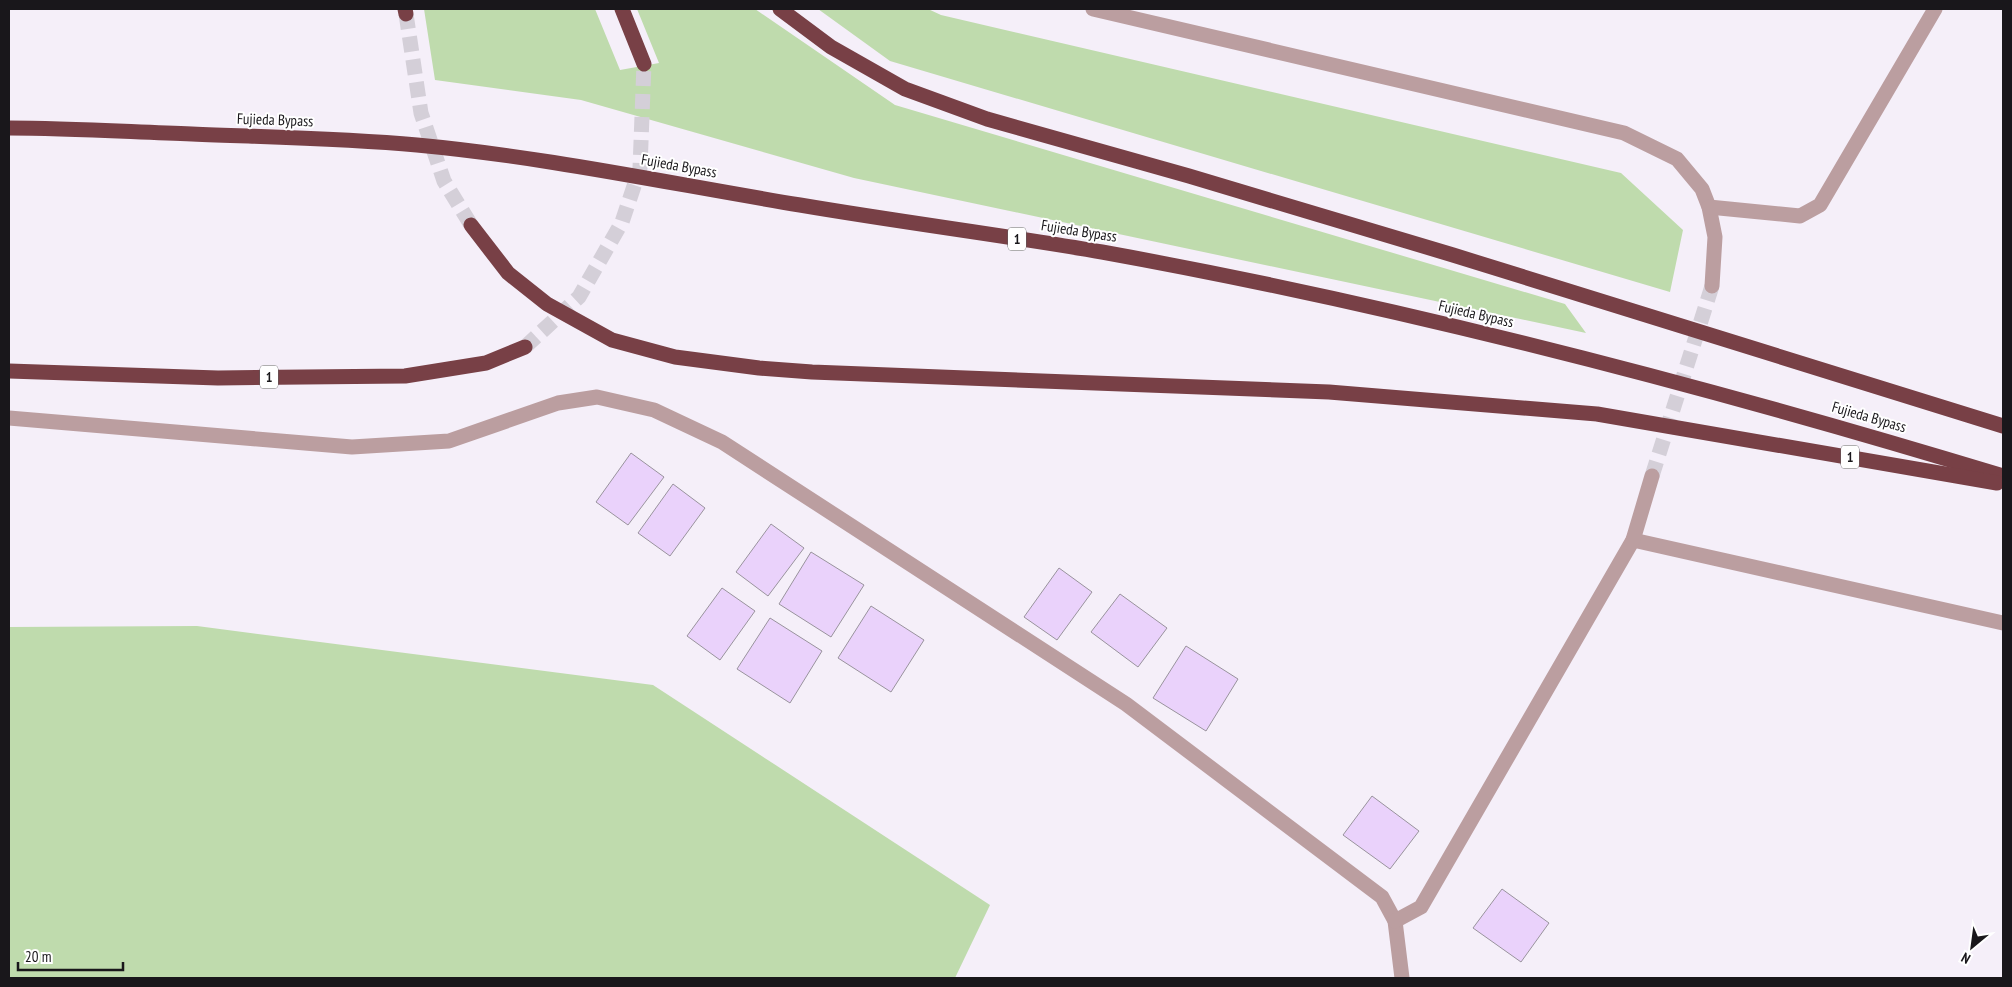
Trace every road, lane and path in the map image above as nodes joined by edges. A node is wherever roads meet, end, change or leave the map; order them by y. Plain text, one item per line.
1 (622, 9) edge
2 (780, 9) edge
3 (1093, 9) edge
4 (1935, 9) edge
5 (644, 64) tunnel mouth
6 (9, 128) edge
7 (1709, 207) junction
8 (471, 225) tunnel mouth
9 (1712, 286) tunnel mouth
10 (525, 347) tunnel mouth
11 (9, 371) edge
12 (9, 418) edge
13 (2003, 426) edge
14 (1652, 476) tunnel mouth
15 (2003, 476) edge
16 (2003, 484) edge
17 (1633, 540) junction
18 (2003, 623) edge
19 (1396, 921) junction
20 (1402, 978) edge

1 - 5 highway
2 - 13 highway
3 - 7 street
4 - 7 street
6 - 15 highway, Fujieda Bypass / 1
7 - 9 street
8 - 16 highway, 1
10 - 11 highway, 1
12 - 19 street
14 - 17 street
17 - 18 street
17 - 19 street
19 - 20 street

